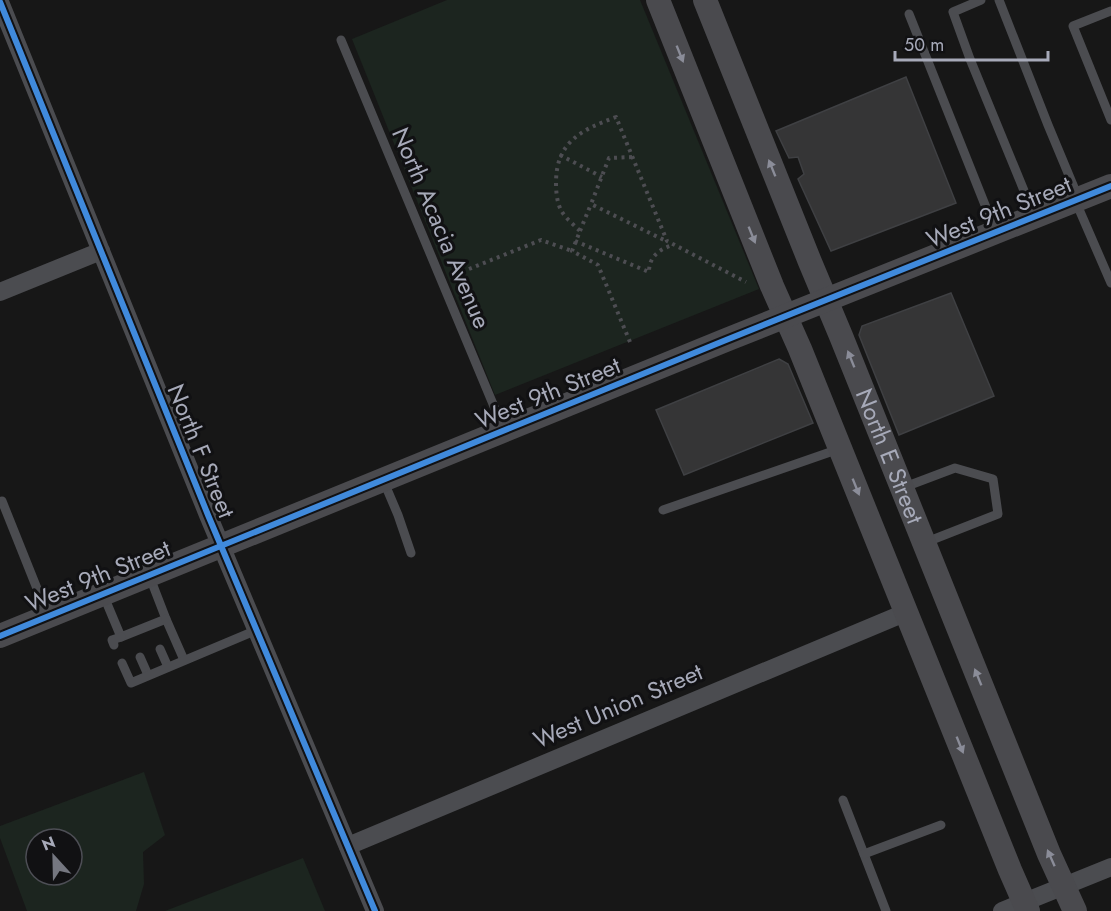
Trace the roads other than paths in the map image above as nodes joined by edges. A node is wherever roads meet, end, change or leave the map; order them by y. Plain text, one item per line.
1 (658, 0) edge
2 (705, 0) edge
3 (981, 0) edge
4 (999, 0) edge
5 (0, 2) edge
6 (1111, 11) edge
7 (909, 14) dead end
8 (341, 40) dead end
9 (1111, 120) edge
10 (1111, 186) edge
11 (1077, 200) junction
12 (1035, 217) junction
13 (996, 232) junction
14 (101, 251) junction
15 (1111, 283) edge
16 (0, 292) edge
17 (826, 300) junction
18 (786, 316) junction
19 (504, 430) junction
20 (841, 448) junction
21 (383, 480) junction
22 (902, 489) junction
23 (2, 501) dead end
24 (663, 510) dead end
25 (924, 543) junction
26 (221, 546) junction
27 (411, 553) dead end
28 (150, 575) junction
29 (103, 594) junction
30 (907, 612) junction
31 (48, 616) junction
32 (166, 619) junction
33 (257, 630) junction
34 (0, 636) edge
35 (128, 636) junction
36 (114, 645) dead end
37 (160, 649) dead end
38 (140, 657) dead end
39 (184, 660) junction
40 (122, 663) dead end
41 (168, 668) junction
42 (148, 675) junction
43 (843, 801) dead end
44 (941, 825) dead end
45 (348, 846) junction
46 (864, 854) junction
47 (1111, 867) edge
48 (1064, 886) junction
49 (1018, 908) edge
50 (375, 911) edge
51 (886, 911) edge
52 (1075, 911) edge

1 -> 18 main road, North E Street
17 -> 2 main road, North E Street
3 - 12 lane
4 - 11 lane
5 - 14 street, North F Street
6 - 9 lane
7 - 13 lane
8 - 19 lane, North Acacia Avenue
10 - 11 main road, West 9th Street
11 - 12 main road, West 9th Street
11 - 15 lane
12 - 13 main road, West 9th Street
13 - 17 main road, West 9th Street
14 - 16 street
14 - 26 street, North F Street
17 - 18 main road, West 9th Street
22 -> 17 main road, North E Street
18 - 19 main road, West 9th Street
18 - 20 main road, North E Street
19 - 21 main road, West 9th Street
20 - 24 lane
20 -> 30 main road, North E Street
21 - 26 main road, West 9th Street
21 - 27 lane
22 - 25 main road, North E Street
22 - 25 lane
23 - 31 lane
48 -> 25 main road, North E Street
26 - 28 main road, West 9th Street
26 - 33 street, North F Street
28 - 29 main road, West 9th Street
28 - 32 lane
29 - 31 main road, West 9th Street
29 - 35 lane
30 - 45 street, West Union Street
30 -> 49 main road, North E Street
31 - 34 main road, West 9th Street
32 - 35 lane
32 - 39 lane
33 - 39 lane
33 - 45 street, North F Street
35 - 36 lane
37 - 41 lane
38 - 42 lane
39 - 41 lane
40 - 42 lane
41 - 42 lane
43 - 46 lane
44 - 46 lane
45 - 50 street, North F Street
46 - 51 lane
47 - 48 street
48 - 49 street
48 - 52 main road, North E Street

